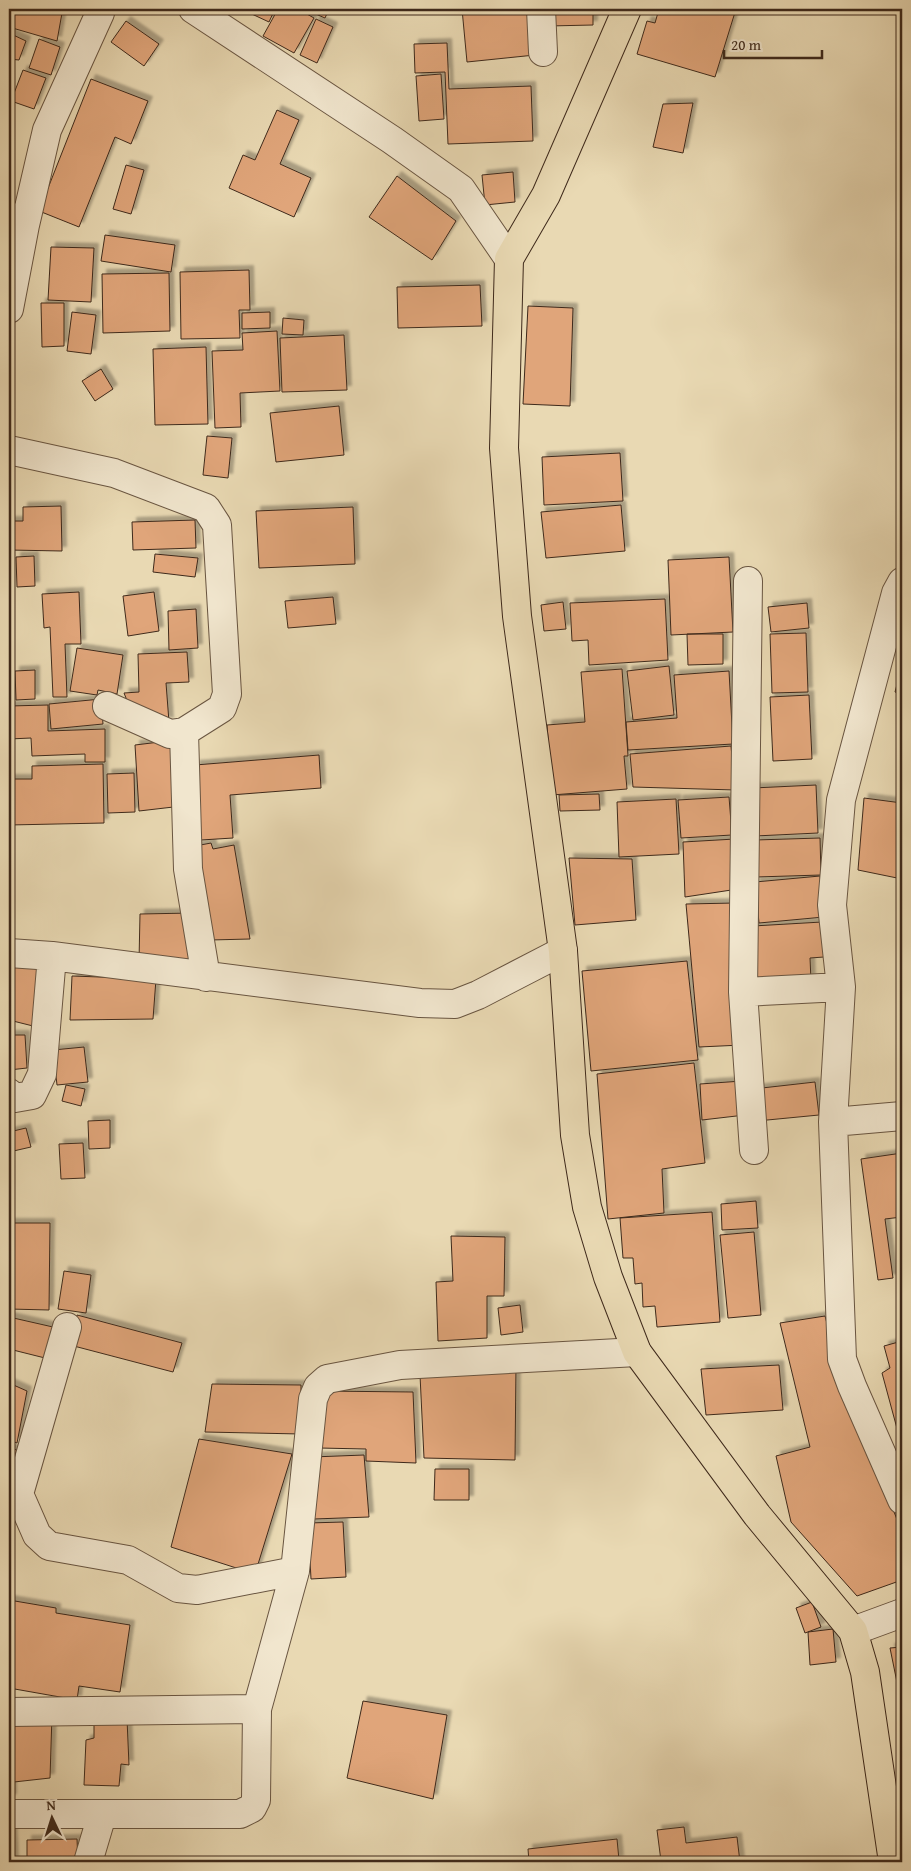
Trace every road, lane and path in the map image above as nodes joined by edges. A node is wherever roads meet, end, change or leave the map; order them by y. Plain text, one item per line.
1 (194, 9) edge
2 (541, 9) edge
3 (627, 9) edge
4 (94, 10) edge
5 (543, 52) dead end
6 (17, 220) edge
7 (509, 259) junction
8 (9, 309) edge
9 (9, 450) edge
10 (748, 581) dead end
11 (902, 582) edge
12 (106, 706) dead end
13 (184, 732) junction
14 (563, 951) junction
15 (9, 953) edge
16 (52, 956) junction
17 (206, 977) junction
18 (841, 987) junction
19 (743, 992) junction
20 (9, 1093) edge
21 (902, 1116) edge
22 (833, 1122) junction
23 (754, 1150) dead end
24 (67, 1327) dead end
25 (637, 1352) junction
26 (902, 1500) edge
27 (295, 1572) junction
28 (902, 1613) edge
29 (853, 1631) junction
30 (257, 1709) junction
31 (9, 1712) edge
32 (9, 1814) edge
33 (102, 1815) junction
34 (88, 1862) edge
35 (893, 1862) edge

1 - 7 street
2 - 5 street
3 - 7 main road
4 - 6 street
6 - 8 street
7 - 14 main road
9 - 13 street
10 - 19 street
11 - 18 street
12 - 13 street
13 - 17 street
14 - 17 street
14 - 25 main road
15 - 16 street
16 - 17 street
16 - 20 street
18 - 19 street
18 - 22 street
19 - 23 street
21 - 22 street
22 - 26 street
24 - 27 street
25 - 27 street
25 - 29 main road
27 - 30 street
28 - 29 street
29 - 35 main road
30 - 31 street
30 - 33 street
32 - 33 street
33 - 34 street

